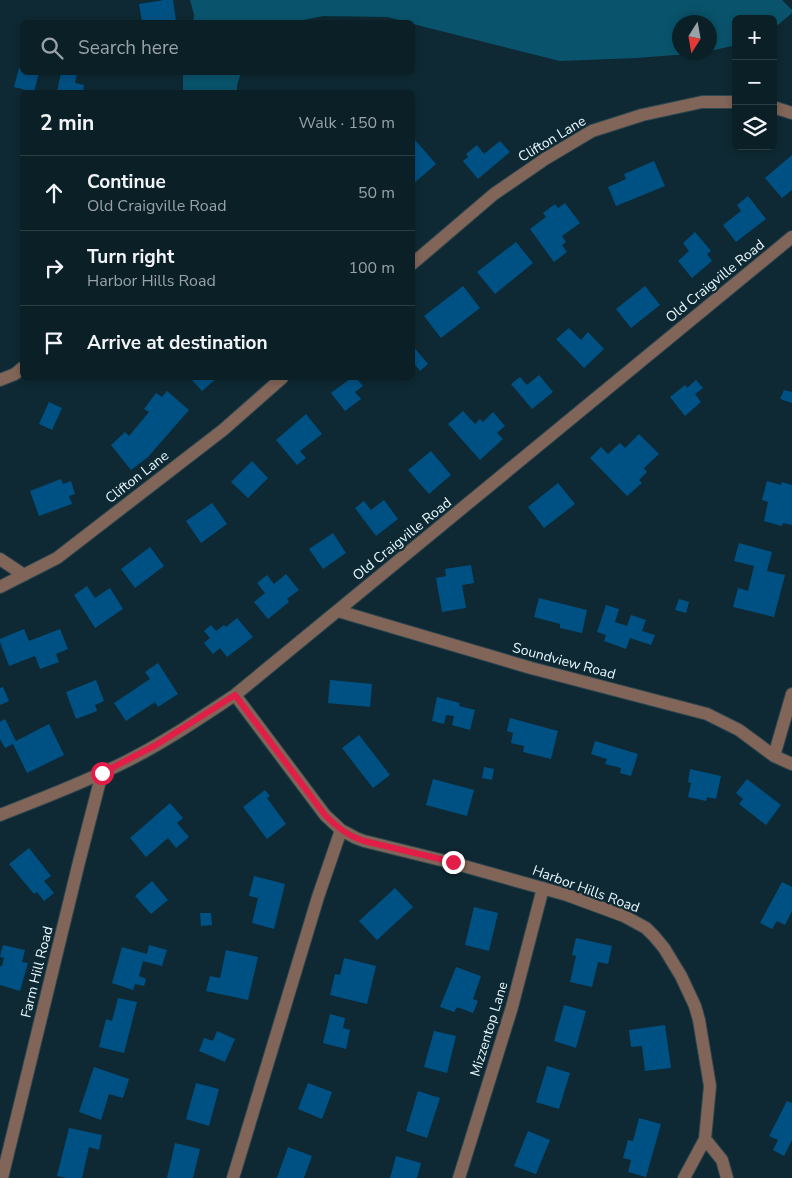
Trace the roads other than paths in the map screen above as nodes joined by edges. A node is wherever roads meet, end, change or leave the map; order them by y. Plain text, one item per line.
1 (732, 102) edge
2 (777, 108) edge
3 (792, 113) edge
4 (792, 237) edge
5 (415, 261) edge
6 (20, 370) edge
7 (0, 380) edge
8 (280, 380) edge
9 (0, 559) edge
10 (24, 575) junction
11 (0, 587) edge
12 (338, 611) junction
13 (792, 694) edge
14 (235, 695) junction
15 (774, 756) junction
16 (792, 764) edge
17 (102, 773) junction
18 (0, 815) edge
19 (341, 830) junction
20 (543, 888) junction
21 (705, 1139) junction
22 (2, 1178) edge
23 (233, 1178) edge
24 (459, 1178) edge
25 (684, 1178) edge
26 (727, 1178) edge

1 - 5 street, Clifton Lane
2 - 3 street
4 - 12 street, Old Craigville Road
6 - 7 street
8 - 10 street, Clifton Lane
9 - 10 street
10 - 11 street, Clifton Lane
12 - 14 street, Old Craigville Road
12 - 15 street, Soundview Road
13 - 15 street
14 - 17 street, Old Craigville Road
14 - 19 street, Harbor Hills Road
15 - 16 street, Soundview Road
17 - 18 street, Old Craigville Road
17 - 22 street, Farm Hill Road
19 - 20 street, Harbor Hills Road
19 - 23 street
20 - 21 street, Harbor Hills Road
20 - 24 street, Mizzentop Lane
21 - 25 street, Harbor Hills Road
21 - 26 street

